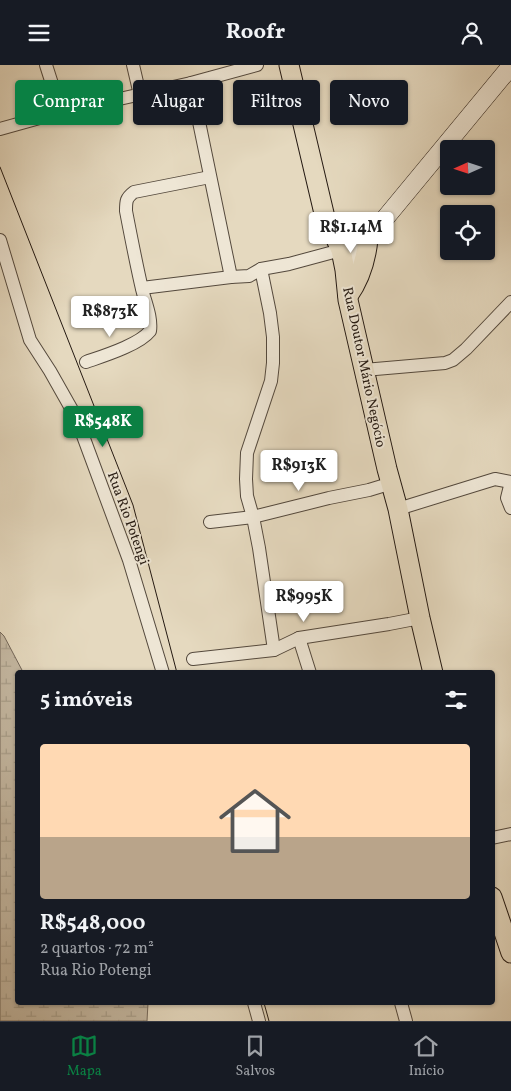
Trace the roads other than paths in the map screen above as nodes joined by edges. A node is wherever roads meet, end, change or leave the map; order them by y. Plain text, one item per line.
1 (46, 65) edge
2 (133, 65) edge
3 (258, 65) edge
4 (289, 65) edge
5 (511, 65) edge
6 (51, 80) edge
7 (136, 80) edge
8 (202, 80) edge
9 (15, 125) edge
10 (199, 125) edge
11 (0, 129) edge
12 (210, 177) junction
13 (0, 239) edge
14 (368, 239) junction
15 (338, 243) junction
16 (261, 269) junction
17 (345, 270) junction
18 (231, 277) junction
19 (142, 288) junction
20 (348, 296) junction
21 (511, 302) edge
22 (86, 362) dead end
23 (364, 370) junction
24 (495, 479) junction
25 (511, 481) edge
26 (392, 483) junction
27 (510, 501) edge
28 (398, 509) junction
29 (253, 517) junction
30 (210, 522) dead end
31 (420, 619) junction
32 (299, 638) junction
33 (274, 650) junction
34 (193, 659) dead end
35 (163, 670) edge
36 (309, 670) edge
37 (432, 670) edge
38 (511, 833) edge
39 (495, 837) edge
40 (495, 906) edge
41 (511, 953) edge
42 (255, 1005) edge
43 (402, 1005) edge
44 (259, 1021) edge
45 (406, 1021) edge

1 - 6 street
2 - 7 street
3 - 8 street
4 - 15 main road, Rua Doutor Mário Negócio
5 - 14 main road
9 - 11 street
10 - 12 street
12 - 18 street
12 - 19 street
13 - 35 street, Rua Rio Potengi
14 - 15 main road
14 - 17 main road
14 - 20 main road
15 - 16 street
15 - 17 main road, Rua Doutor Mário Negócio
16 - 18 street
16 - 29 street
17 - 20 main road, Rua Doutor Mário Negócio
18 - 19 street
19 - 22 street
20 - 23 main road, Rua Doutor Mário Negócio
21 - 23 street
23 - 26 main road, Rua Doutor Mário Negócio
24 - 25 street
24 - 27 street
24 - 28 street
25 - 27 street
26 - 28 main road, Rua Doutor Mário Negócio
26 - 29 street
28 - 31 main road, Rua Doutor Mário Negócio
29 - 30 street
29 - 33 street
31 - 32 street
31 - 37 main road, Rua Doutor Mário Negócio
32 - 33 street
32 - 36 street
33 - 34 street
38 - 39 street
40 - 41 main road
42 - 44 street
43 - 45 street

